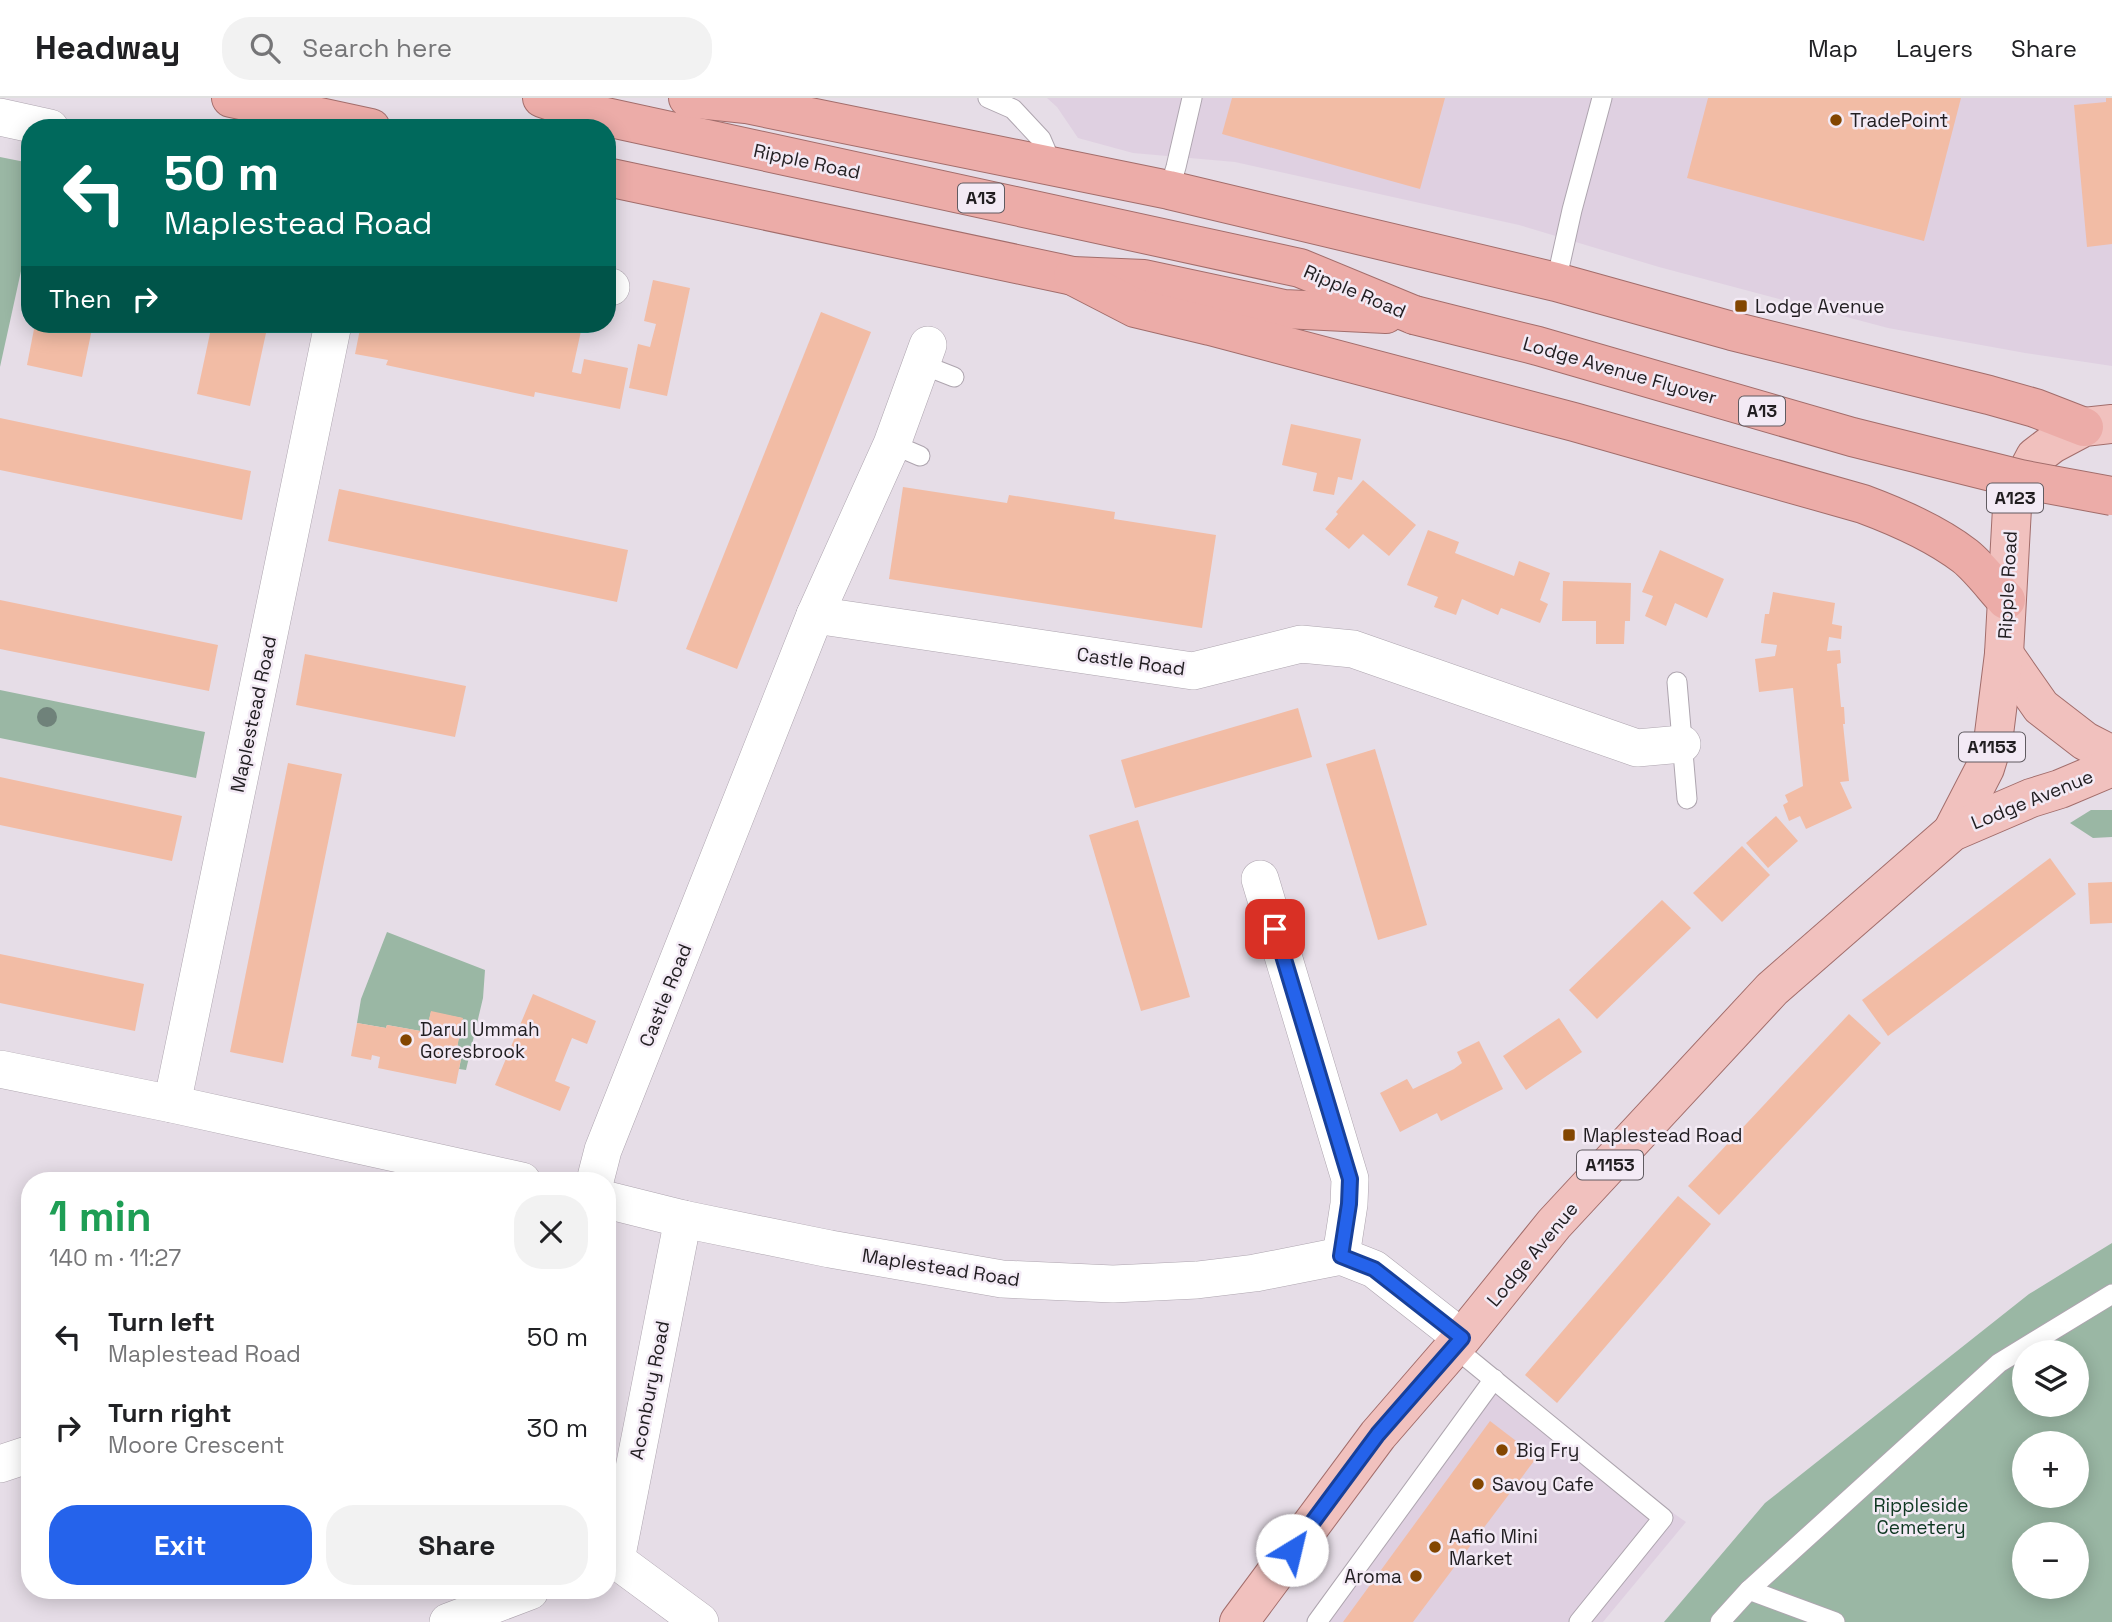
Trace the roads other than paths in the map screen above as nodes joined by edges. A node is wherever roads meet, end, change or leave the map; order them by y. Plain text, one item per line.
1 (231, 98) edge
2 (542, 98) edge
3 (688, 98) edge
4 (988, 98) edge
5 (1192, 98) edge
6 (1601, 98) edge
7 (0, 117) edge
8 (328, 119) edge
9 (615, 119) edge
10 (616, 119) edge
11 (21, 122) edge
12 (1045, 164) junction
13 (616, 179) edge
14 (1169, 190) junction
15 (1073, 276) junction
16 (1556, 282) junction
17 (1414, 315) junction
18 (331, 333) edge
19 (934, 362) dead end
20 (2098, 426) edge
21 (2112, 496) edge
22 (2006, 600) junction
23 (815, 615) junction
24 (2004, 654) junction
25 (1677, 682) dead end
26 (1682, 744) junction
27 (2112, 754) edge
28 (2112, 767) edge
29 (1687, 799) dead end
30 (1952, 832) junction
31 (1260, 879) dead end
32 (0, 1069) edge
33 (172, 1104) junction
34 (481, 1172) edge
35 (597, 1172) edge
36 (616, 1202) edge
37 (683, 1219) junction
38 (1341, 1256) junction
39 (2112, 1294) edge
40 (1458, 1342) junction
41 (1494, 1379) junction
42 (21, 1457) edge
43 (0, 1464) edge
44 (616, 1538) edge
45 (616, 1565) edge
46 (1749, 1590) junction
47 (509, 1599) edge
48 (448, 1622) edge
49 (700, 1622) edge
50 (1239, 1622) edge
51 (1317, 1622) edge
52 (1579, 1622) edge
53 (1720, 1622) edge
54 (1836, 1622) edge

1 - 8 highway
2 - 9 highway, Ripple Road / A13
3 - 12 highway, A13
4 - 12 lane
5 - 14 lane
6 - 16 lane
7 - 11 street
10 - 17 highway, Ripple Road / A13
12 - 14 highway, A13
13 - 15 highway, Ripple Road / A13
14 - 16 highway, A13
15 - 17 highway, Ripple Road / A13
15 - 22 highway, A13
16 - 20 highway, A13
17 - 21 highway, Lodge Avenue Flyover / A13, bridge
18 - 33 street, Maplestead Road
19 - 23 street, Castle Road
20 - 22 main road, Ripple Road / A123
22 - 24 main road, Ripple Road / A123
23 - 26 street, Castle Road
23 - 35 street, Castle Road
24 - 27 main road, Ripple Road
24 - 30 main road, Lodge Avenue / A1153
25 - 26 lane
26 - 29 lane
28 - 30 main road, Lodge Avenue / A1153
30 - 40 main road, Lodge Avenue / A1153
31 - 38 street
32 - 33 street
33 - 34 street
36 - 37 street, Maplestead Road
37 - 38 street, Maplestead Road
37 - 44 street, Aconbury Road
38 - 40 street
39 - 46 lane
40 - 41 lane
40 - 50 main road, Lodge Avenue / A1153
41 - 51 lane
41 - 52 lane
42 - 43 street
45 - 49 street
46 - 53 lane
46 - 54 lane
47 - 48 street

